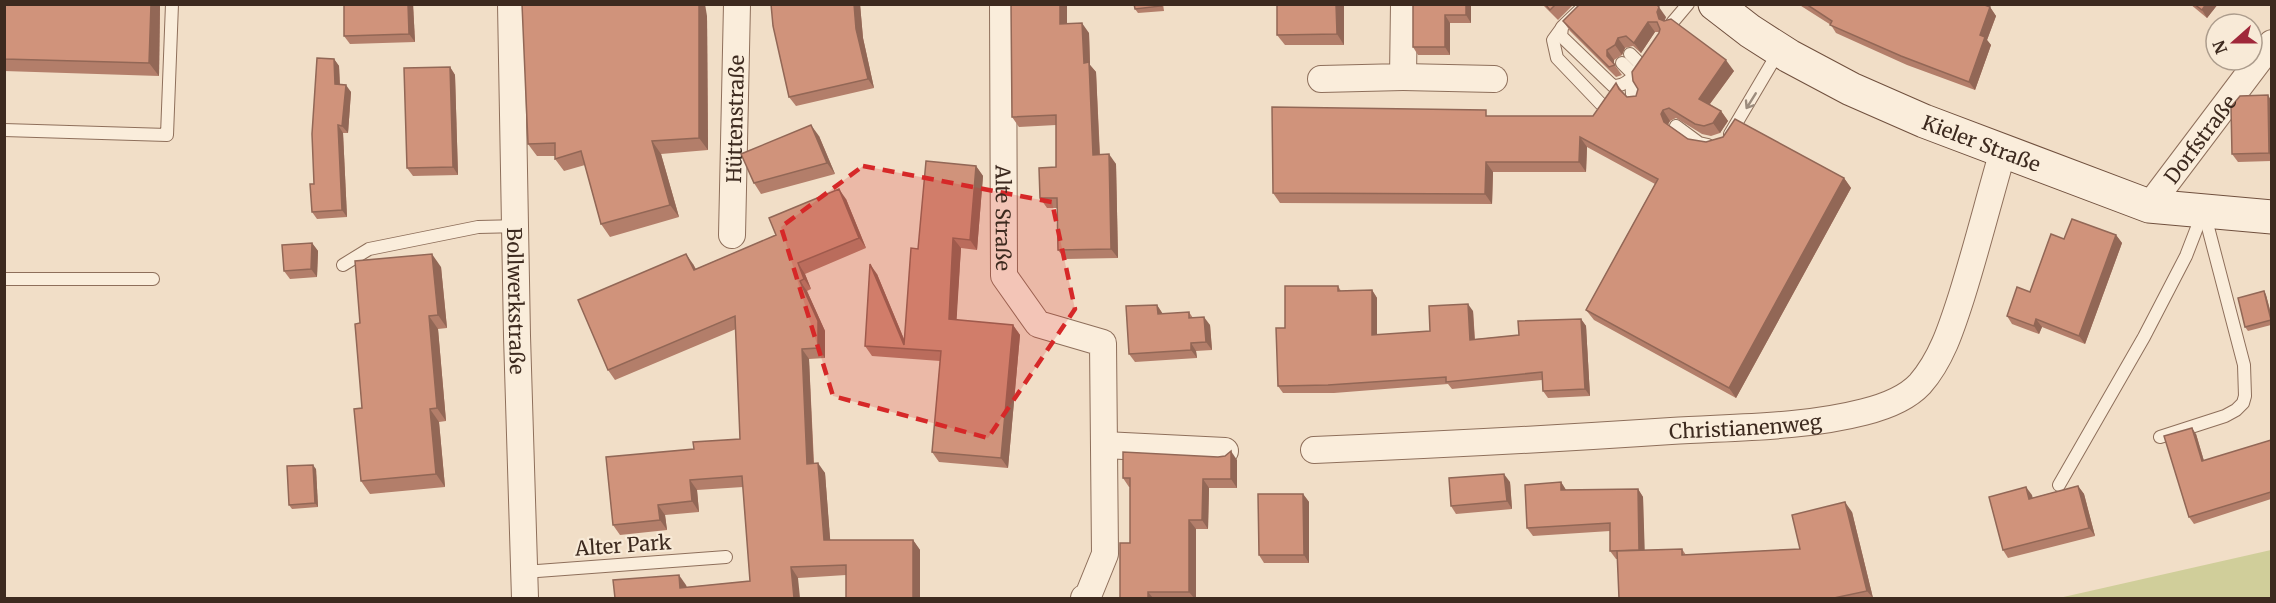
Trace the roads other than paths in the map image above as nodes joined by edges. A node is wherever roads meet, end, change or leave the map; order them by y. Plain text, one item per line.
1 (172, 4) edge
2 (511, 4) edge
3 (737, 4) edge
4 (1003, 4) edge
5 (1404, 4) edge
6 (1688, 4) edge
7 (1715, 4) edge
8 (1583, 12) edge
9 (1672, 23) edge
10 (1561, 29) junction
11 (2271, 43) edge
12 (1780, 50) junction
13 (1650, 52) edge
14 (1626, 58) edge
15 (1636, 73) junction
16 (1403, 77) junction
17 (1321, 79) dead end
18 (1494, 79) dead end
19 (1616, 87) junction
20 (1637, 100) edge
21 (1676, 126) edge
22 (4, 130) edge
23 (2003, 151) junction
24 (2149, 206) junction
25 (2204, 210) junction
26 (2271, 217) edge
27 (515, 226) junction
28 (732, 235) dead end
29 (343, 265) dead end
30 (4, 279) edge
31 (153, 279) dead end
32 (2160, 437) dead end
33 (1104, 445) junction
34 (1314, 450) dead end
35 (1225, 451) dead end
36 (2059, 485) dead end
37 (726, 557) dead end
38 (524, 572) junction
39 (525, 598) edge
40 (1084, 598) edge

1 - 22 lane
2 - 27 street, Bollwerkstraße
3 - 28 street, Hüttenstraße
4 - 33 street, Alte Straße
5 - 16 street
6 - 9 lane
7 - 12 main road, Kieler Straße
8 - 10 lane
10 - 19 lane
10 - 19 lane
11 - 24 street, Dorfstraße
12 -> 21 lane
12 - 23 main road, Kieler Straße
13 - 15 lane
14 - 15 lane
15 - 19 lane
15 - 20 lane
16 - 17 street
16 - 18 street
23 - 24 main road, Kieler Straße
23 - 34 street, Christianenweg
24 - 25 main road, Kieler Straße
25 - 26 main road, Kieler Straße
25 - 32 lane
25 - 36 lane
27 - 29 lane
27 - 38 street, Bollwerkstraße
30 - 31 lane
33 - 35 street
33 - 40 street, Alte Straße
37 - 38 lane, Alter Park
38 - 39 street, Bollwerkstraße

